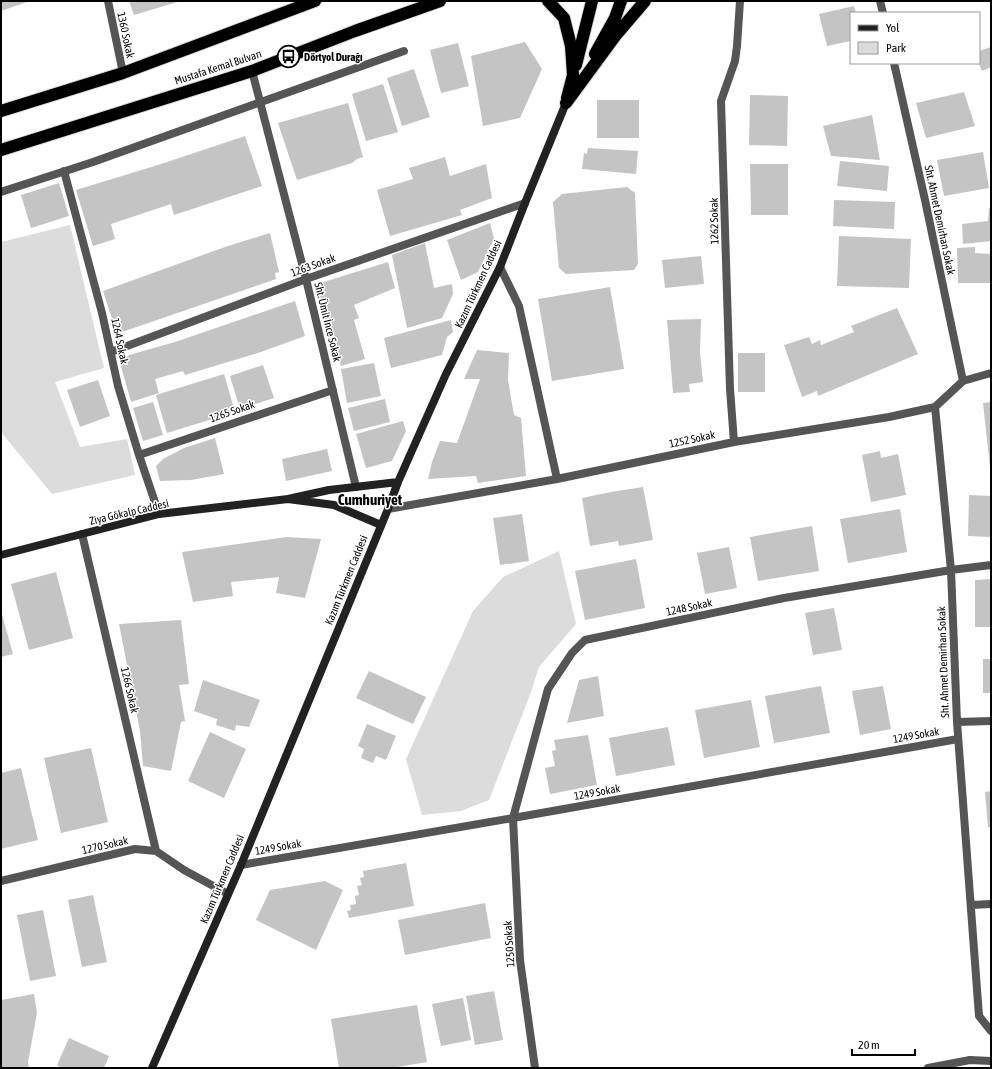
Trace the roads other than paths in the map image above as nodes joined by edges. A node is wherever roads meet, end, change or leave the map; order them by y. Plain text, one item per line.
1 (108, 1) edge
2 (315, 1) edge
3 (440, 1) edge
4 (548, 1) edge
5 (592, 1) edge
6 (621, 1) edge
7 (645, 1) edge
8 (740, 1) edge
9 (880, 1) edge
10 (882, 12) edge
11 (404, 51) dead end
12 (894, 64) edge
13 (252, 71) junction
14 (123, 73) junction
15 (260, 102) junction
16 (566, 103) junction
17 (1, 111) edge
18 (1, 150) edge
19 (64, 172) junction
20 (1, 192) edge
21 (525, 203) junction
22 (500, 267) junction
23 (306, 279) junction
24 (111, 352) junction
25 (991, 373) edge
26 (963, 381) junction
27 (333, 390) junction
28 (935, 407) junction
29 (734, 442) junction
30 (139, 454) junction
31 (557, 479) junction
32 (398, 482) junction
33 (356, 486) junction
34 (288, 499) junction
35 (388, 508) junction
36 (159, 514) junction
37 (381, 525) junction
38 (82, 534) junction
39 (1, 555) edge
40 (991, 565) edge
41 (951, 570) junction
42 (991, 721) edge
43 (957, 722) junction
44 (958, 739) junction
45 (513, 818) junction
46 (156, 851) junction
47 (241, 865) junction
48 (1, 881) edge
49 (228, 894) junction
50 (991, 904) edge
51 (971, 905) junction
52 (991, 1031) edge
53 (991, 1061) edge
54 (152, 1068) edge
55 (535, 1068) edge
56 (928, 1068) edge

1 - 14 street, 1360 Sokak
2 - 14 highway
3 - 13 highway, Mustafa Kemal Bulvarı
4 - 16 highway
5 - 16 highway
6 - 16 highway
7 - 16 highway
8 - 29 street, 1262 Sokak
9 - 10 street
11 - 15 street
12 - 26 street, Sht. Ahmet Demirhan Sokak
13 - 15 street, Sht. Ümit İnce Sokak
13 - 18 highway, Mustafa Kemal Bulvarı
14 - 17 highway
15 - 19 street
15 - 23 street, Sht. Ümit İnce Sokak
16 - 21 main road, Kazım Türkmen Caddesi
19 - 20 street
19 - 24 street, 1264 Sokak
21 - 22 main road, Kazım Türkmen Caddesi
21 - 23 street, 1263 Sokak
22 - 31 street
22 - 32 main road, Kazım Türkmen Caddesi
23 - 24 street, 1263 Sokak
23 - 27 street, Sht. Ümit İnce Sokak
24 - 30 street, 1264 Sokak
25 - 26 street
26 - 28 street
27 - 30 street, 1265 Sokak
27 - 33 street, Sht. Ümit İnce Sokak
28 - 29 street, 1252 Sokak
28 - 41 street, Sht. Ahmet Demirhan Sokak
29 - 31 street, 1252 Sokak
30 - 36 street, 1264 Sokak
31 - 35 street, 1252 Sokak
32 - 33 main road
32 - 35 main road, Kazım Türkmen Caddesi
33 - 34 main road
34 - 36 main road, Ziya Gökalp Caddesi
34 - 37 main road
35 - 37 main road, Kazım Türkmen Caddesi
36 - 38 main road, Ziya Gökalp Caddesi
37 - 47 main road, Kazım Türkmen Caddesi
38 - 39 main road, Ziya Gökalp Caddesi
38 - 46 street, 1266 Sokak
40 - 41 street, 1248 Sokak
41 - 43 street, Sht. Ahmet Demirhan Sokak
41 - 45 street, 1248 Sokak
42 - 43 street
43 - 44 street, Sht. Ahmet Demirhan Sokak
44 - 45 street, 1249 Sokak
44 - 51 street, Sht. Ahmet Demirhan Sokak
45 - 47 street, 1249 Sokak
45 - 55 street, 1250 Sokak
46 - 48 street, 1270 Sokak
46 - 49 street, 1270 Sokak
47 - 49 main road, Kazım Türkmen Caddesi
49 - 54 main road, Kazım Türkmen Caddesi
50 - 51 street
51 - 52 street, Sht. Ahmet Demirhan Sokak
53 - 56 street

